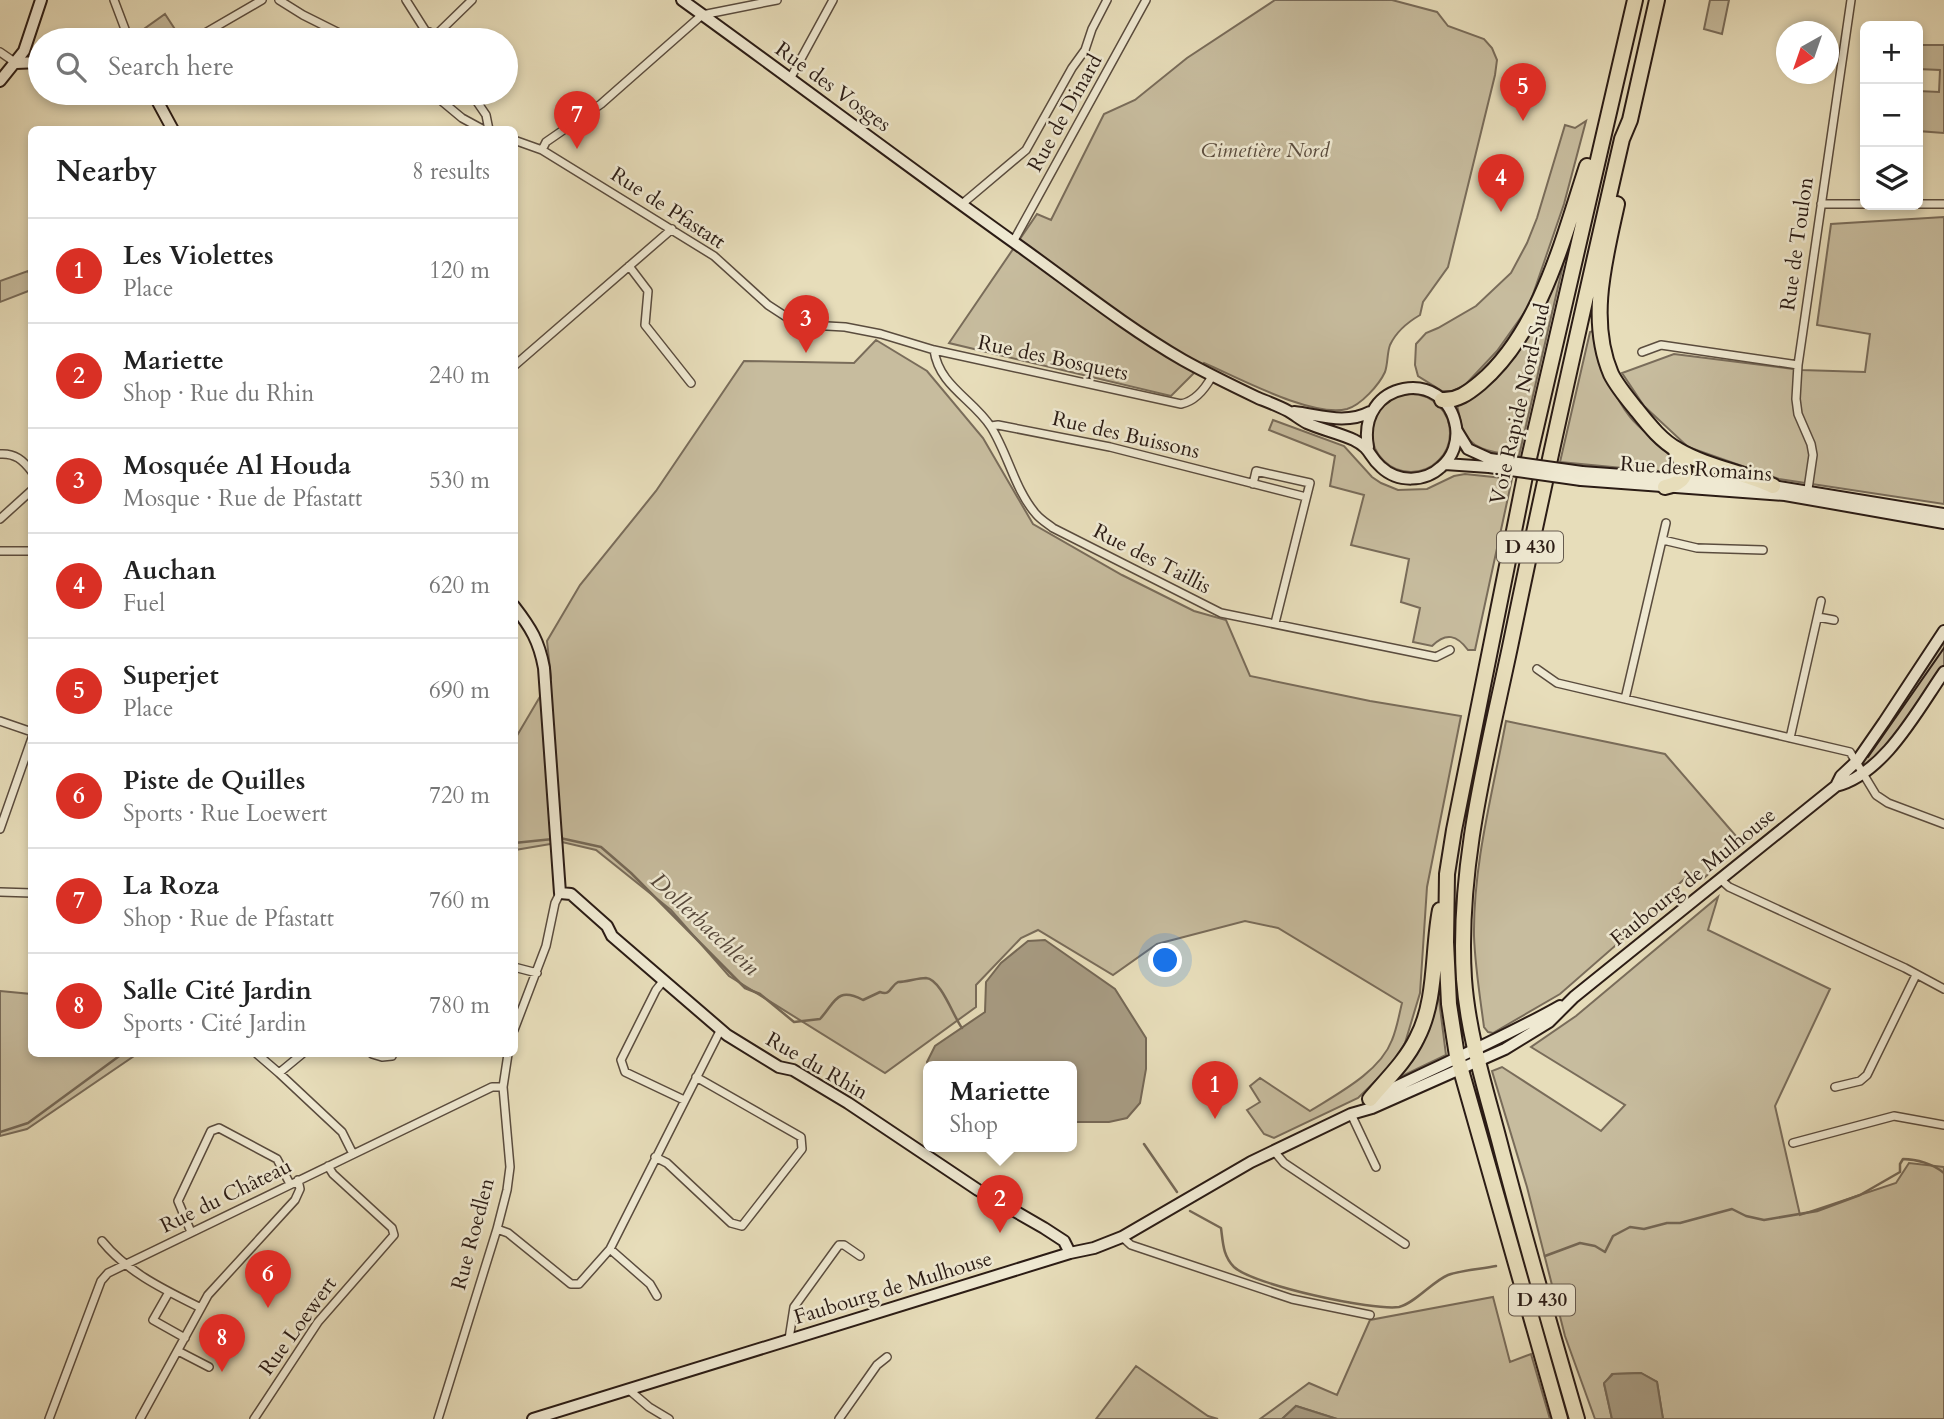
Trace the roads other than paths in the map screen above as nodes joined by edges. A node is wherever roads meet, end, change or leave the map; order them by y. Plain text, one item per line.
1 (41, 0) edge
2 (114, 0) edge
3 (262, 0) edge
4 (279, 0) edge
5 (406, 0) edge
6 (472, 0) edge
7 (682, 0) edge
8 (777, 0) edge
9 (833, 0) edge
10 (1107, 0) edge
11 (1146, 0) edge
12 (1634, 0) edge
13 (1657, 0) edge
14 (1851, 0) edge
15 (702, 15) junction
16 (32, 28) edge
17 (125, 28) edge
18 (214, 28) edge
19 (329, 28) edge
20 (424, 28) edge
21 (445, 28) edge
22 (28, 42) edge
23 (0, 52) edge
24 (16, 63) junction
25 (28, 64) edge
26 (790, 79) junction
27 (0, 81) edge
28 (159, 105) edge
29 (446, 105) edge
30 (479, 105) edge
31 (1607, 116) junction
32 (1630, 120) junction
33 (171, 126) edge
34 (479, 126) edge
35 (487, 126) edge
36 (518, 142) edge
37 (542, 150) junction
38 (962, 204) junction
39 (1821, 204) junction
40 (1860, 204) edge
41 (1923, 204) edge
42 (1944, 204) edge
43 (672, 229) junction
44 (1013, 242) junction
45 (629, 266) junction
46 (876, 332) joint
47 (934, 350) junction
48 (1642, 352) dead end
49 (518, 363) edge
50 (1798, 365) junction
51 (1212, 376) junction
52 (691, 383) dead end
53 (1441, 400) junction
54 (1287, 411) junction
55 (1370, 412) junction
56 (990, 426) junction
57 (1457, 431) junction
58 (1368, 447) junction
59 (1675, 449) junction
60 (0, 454) edge
61 (1489, 463) junction
62 (1445, 464) junction
63 (28, 467) edge
64 (1581, 476) junction
65 (1683, 479) junction
66 (1253, 484) junction
67 (1773, 485) junction
68 (1665, 487) junction
69 (28, 494) edge
70 (1807, 494) junction
71 (1306, 497) junction
72 (1944, 514) edge
73 (0, 519) edge
74 (1666, 523) dead end
75 (1944, 523) edge
76 (1663, 540) junction
77 (1763, 550) dead end
78 (0, 551) edge
79 (28, 551) edge
80 (1821, 601) dead end
81 (518, 611) edge
82 (1818, 617) junction
83 (1834, 620) dead end
84 (1275, 623) junction
85 (1944, 631) edge
86 (1450, 650) dead end
87 (1537, 669) dead end
88 (1944, 672) edge
89 (1625, 699) junction
90 (0, 720) edge
91 (28, 730) edge
92 (1790, 738) junction
93 (28, 749) edge
94 (1857, 761) junction
95 (1862, 776) junction
96 (1836, 786) junction
97 (1944, 824) edge
98 (0, 829) edge
99 (1447, 874) junction
100 (1720, 879) junction
101 (0, 891) edge
102 (28, 893) edge
103 (560, 893) junction
104 (518, 968) edge
105 (537, 973) junction
106 (1916, 975) junction
107 (664, 980) junction
108 (1944, 989) edge
109 (518, 1020) edge
110 (721, 1030) junction
111 (1477, 1055) junction
112 (260, 1057) edge
113 (298, 1057) edge
114 (508, 1057) edge
115 (1458, 1063) junction
116 (278, 1073) junction
117 (696, 1077) junction
118 (503, 1087) junction
119 (1835, 1087) dead end
120 (1370, 1099) junction
121 (684, 1100) junction
122 (1351, 1114) junction
123 (1944, 1125) edge
124 (1793, 1143) dead end
125 (1274, 1151) junction
126 (353, 1154) junction
127 (656, 1157) junction
128 (328, 1166) junction
129 (1376, 1167) dead end
130 (294, 1182) junction
131 (497, 1229) junction
132 (191, 1232) junction
133 (1122, 1237) junction
134 (102, 1241) dead end
135 (1405, 1244) dead end
136 (610, 1249) junction
137 (1070, 1253) junction
138 (860, 1256) dead end
139 (126, 1265) junction
140 (169, 1292) junction
141 (657, 1296) dead end
142 (201, 1308) junction
143 (1370, 1315) dead end
144 (185, 1338) junction
145 (789, 1339) junction
146 (178, 1352) junction
147 (887, 1357) dead end
148 (209, 1367) dead end
149 (628, 1389) junction
150 (49, 1419) edge
151 (141, 1419) edge
152 (254, 1419) edge
153 (438, 1419) edge
154 (533, 1419) edge
155 (669, 1419) edge
156 (839, 1419) edge
157 (1560, 1419) edge
158 (1577, 1419) edge

1 - 16 main road
2 - 17 street
3 - 18 street
4 - 19 street
5 - 20 street
6 - 21 street
7 - 15 main road, Rue des Vosges
8 - 15 street
9 - 26 street
10 - 38 street
11 - 44 street, Rue de Dinard
12 - 31 highway, Voie Rapide Nord-Sud / D 430
13 - 32 highway, Voie Rapide Nord-Sud / D 430
14 - 39 street, Rue de Toulon
15 - 26 main road, Rue des Vosges
15 - 37 street
22 - 24 main road
23 - 24 street
24 - 25 main road
24 - 27 main road
26 - 38 main road, Rue des Vosges
28 - 33 main road
29 - 34 street
30 - 35 street
31 - 53 highway
31 - 99 highway, Voie Rapide Nord-Sud / D 430
32 - 59 highway
32 - 111 highway, Voie Rapide Nord-Sud / D 430
36 - 37 street, Rue de Pfastatt
37 - 43 street, Rue de Pfastatt
38 - 44 main road, Rue des Vosges
39 - 40 street
39 - 50 street, Rue de Toulon
41 - 42 street
43 - 45 street
43 - 46 street, Rue de Pfastatt
44 - 51 main road, Rue des Vosges
45 - 49 street
45 - 52 street
46 - 47 street, Rue des Bosquets
47 - 51 street, Rue des Bosquets
47 - 56 street, Rue des Taillis
48 - 50 street
50 - 70 street, Rue de Toulon
51 - 54 main road, Rue des Vosges
53 - 55 main road
53 - 57 main road
54 - 55 main road
54 - 58 main road
55 - 58 main road
56 - 66 street, Rue des Buissons
56 - 84 street, Rue des Taillis
57 - 61 main road, Rue des Romains
57 - 62 main road
58 - 62 main road
59 - 65 highway
59 - 67 highway
60 - 63 street
61 - 62 main road, Rue des Romains
61 - 64 main road, Rue des Romains, bridge
64 - 65 main road, Rue des Romains
64 - 68 main road, Rue des Romains
65 - 67 main road, Rue des Romains
65 - 68 highway
66 - 71 street, Rue des Buissons
66 - 71 street
67 - 70 main road, Rue des Romains
68 - 70 main road, Rue des Romains
69 - 73 street
70 - 72 main road, Rue des Romains
70 - 75 main road, Rue des Romains
71 - 84 street
74 - 76 street
76 - 77 street
76 - 89 street
78 - 79 street
80 - 82 street
81 - 103 main road
82 - 83 street
82 - 92 street
84 - 86 street, Rue des Taillis
85 - 94 main road
87 - 89 street
88 - 95 main road
89 - 92 street
90 - 91 street
92 - 94 street
93 - 98 street
94 - 95 street
94 - 96 main road
95 - 96 main road
95 - 97 street
96 - 100 main road, Faubourg de Mulhouse
99 - 115 highway, Voie Rapide Nord-Sud / D 430
99 - 120 highway
100 - 106 street
100 - 111 main road, Faubourg de Mulhouse
101 - 102 street
103 - 105 street
103 - 107 main road, Rue du Rhin
104 - 105 street
105 - 109 street
106 - 108 street
106 - 119 street
107 - 110 main road, Rue du Rhin
107 - 121 street
110 - 117 street
110 - 137 main road, Rue du Rhin
111 - 115 main road, Faubourg de Mulhouse
111 - 158 highway, D 430
112 - 116 street
113 - 116 street
114 - 118 street, Rue Roedlen
115 - 120 main road, Faubourg de Mulhouse
115 - 122 main road, Faubourg de Mulhouse
115 - 157 highway, D 430
116 - 126 street
117 - 121 street
117 - 127 street
118 - 126 street, Rue du Château
118 - 131 street, Rue Roedlen
120 - 122 main road, Faubourg de Mulhouse
121 - 127 street
122 - 125 main road, Faubourg de Mulhouse
122 - 129 street
123 - 124 street
125 - 133 main road, Faubourg de Mulhouse
125 - 135 street
126 - 128 street, Rue du Château
127 - 136 street
128 - 130 street, Rue du Château
128 - 152 street, Rue Loewert
130 - 132 street, Rue du Château
130 - 132 street
130 - 142 street
131 - 136 street
131 - 153 street, Rue Roedlen
132 - 139 street, Rue du Château
133 - 137 main road, Faubourg de Mulhouse
133 - 143 street
134 - 139 street
136 - 141 street
137 - 145 main road, Faubourg de Mulhouse
138 - 145 street, Faubourg de Mulhouse
139 - 140 street
139 - 150 street, Rue du Château
140 - 142 street
140 - 144 street
142 - 144 street
144 - 146 street
145 - 149 main road, Faubourg de Mulhouse
146 - 148 street
146 - 151 street
147 - 156 street
149 - 154 main road, Faubourg de Mulhouse
149 - 155 street

